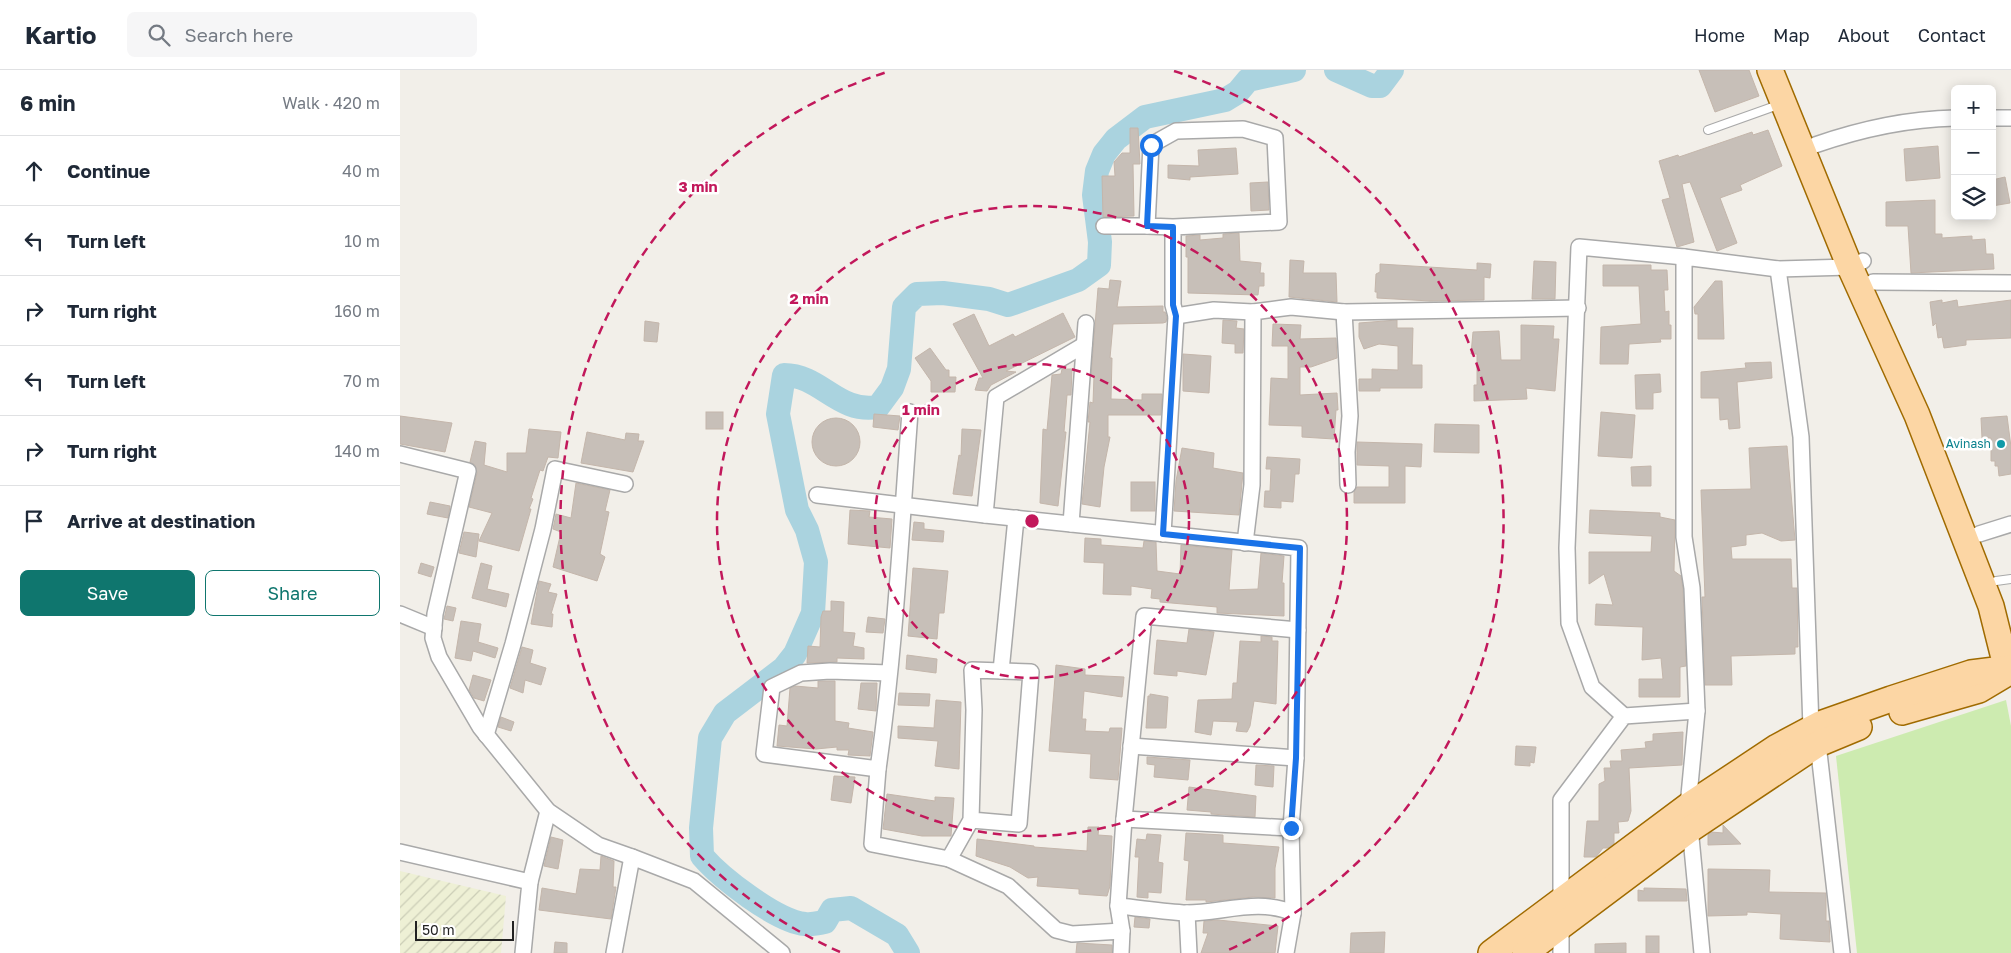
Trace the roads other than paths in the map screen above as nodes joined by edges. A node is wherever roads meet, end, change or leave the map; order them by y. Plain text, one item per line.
1 (1770, 70) edge
2 (1785, 70) edge
3 (1783, 104) junction
4 (1951, 118) edge
5 (1996, 118) edge
6 (2011, 118) edge
7 (1708, 130) dead end
8 (1815, 145) junction
9 (1104, 226) dead end
10 (1147, 226) junction
11 (1173, 227) junction
12 (1684, 256) junction
13 (1778, 269) junction
14 (1862, 270) junction
15 (2011, 283) edge
16 (1578, 308) junction
17 (1252, 312) junction
18 (1344, 312) junction
19 (1176, 316) junction
20 (1086, 323) dead end
21 (1084, 345) junction
22 (910, 412) dead end
23 (400, 454) edge
24 (625, 484) dead end
25 (1348, 485) dead end
26 (817, 495) dead end
27 (902, 505) junction
28 (985, 515) junction
29 (1016, 518) junction
30 (1071, 524) junction
31 (2011, 524) edge
32 (1163, 534) junction
33 (1979, 534) junction
34 (1245, 543) junction
35 (2004, 580) edge
36 (1990, 606) junction
37 (400, 614) edge
38 (2011, 625) edge
39 (434, 628) junction
40 (1298, 630) junction
41 (2011, 662) edge
42 (2011, 670) edge
43 (1001, 671) junction
44 (889, 673) junction
45 (1951, 679) junction
46 (1697, 711) junction
47 (1624, 716) junction
48 (486, 735) junction
49 (1814, 736) junction
50 (1131, 746) junction
51 (1296, 758) junction
52 (878, 769) junction
53 (548, 811) junction
54 (1689, 818) junction
55 (1124, 819) junction
56 (971, 820) junction
57 (1291, 828) junction
58 (400, 852) edge
59 (632, 857) junction
60 (949, 859) junction
61 (530, 882) junction
62 (1118, 906) junction
63 (1187, 913) junction
64 (1293, 913) junction
65 (1561, 913) junction
66 (1122, 931) junction
67 (523, 953) edge
68 (614, 953) edge
69 (782, 953) edge
70 (1121, 953) edge
71 (1189, 953) edge
72 (1286, 953) edge
73 (1492, 953) edge
74 (1525, 953) edge
75 (1562, 953) edge
76 (1702, 953) edge
77 (1842, 953) edge

1 - 3 main road
2 - 8 main road
3 - 7 lane
3 - 14 main road
4 - 8 street
5 - 6 street
8 - 14 main road
9 - 10 street
10 - 11 street
10 - 11 street
11 - 19 street
12 - 13 street
12 - 16 street
12 - 46 street
13 - 14 street
13 - 49 street
14 - 15 street
14 - 33 main road
14 - 36 main road
16 - 18 street
16 - 47 street
17 - 18 street
17 - 19 street
17 - 34 street
18 - 25 street
19 - 32 street
20 - 21 street
21 - 28 street
21 - 30 street
22 - 27 street
23 - 39 street
24 - 48 street
26 - 27 street
27 - 28 street
27 - 44 street
28 - 29 street
29 - 30 street
29 - 43 street
30 - 32 street
31 - 33 street
32 - 34 street
33 - 35 main road
34 - 40 street
35 - 38 main road
36 - 41 main road
36 - 45 main road
37 - 39 street
39 - 48 street
40 - 50 street
40 - 51 street
42 - 45 main road
42 - 49 main road
43 - 56 street
43 - 56 street
44 - 52 street
44 - 52 street
45 - 49 main road
46 - 47 street
46 - 54 street
47 - 65 street
48 - 53 street
49 - 54 main road
49 - 77 street
50 - 51 street
50 - 55 street
51 - 57 street
52 - 60 street
53 - 59 street
53 - 61 street
54 - 65 main road
54 - 76 street
55 - 57 street
55 - 62 street
56 - 60 street
57 - 64 street
58 - 61 street
59 - 68 street
59 - 69 street
60 - 66 street
61 - 67 street
62 - 63 street
62 - 66 street
63 - 64 street
63 - 71 street
64 - 72 street
65 - 73 main road
65 - 74 main road
65 - 75 street
66 - 70 street

